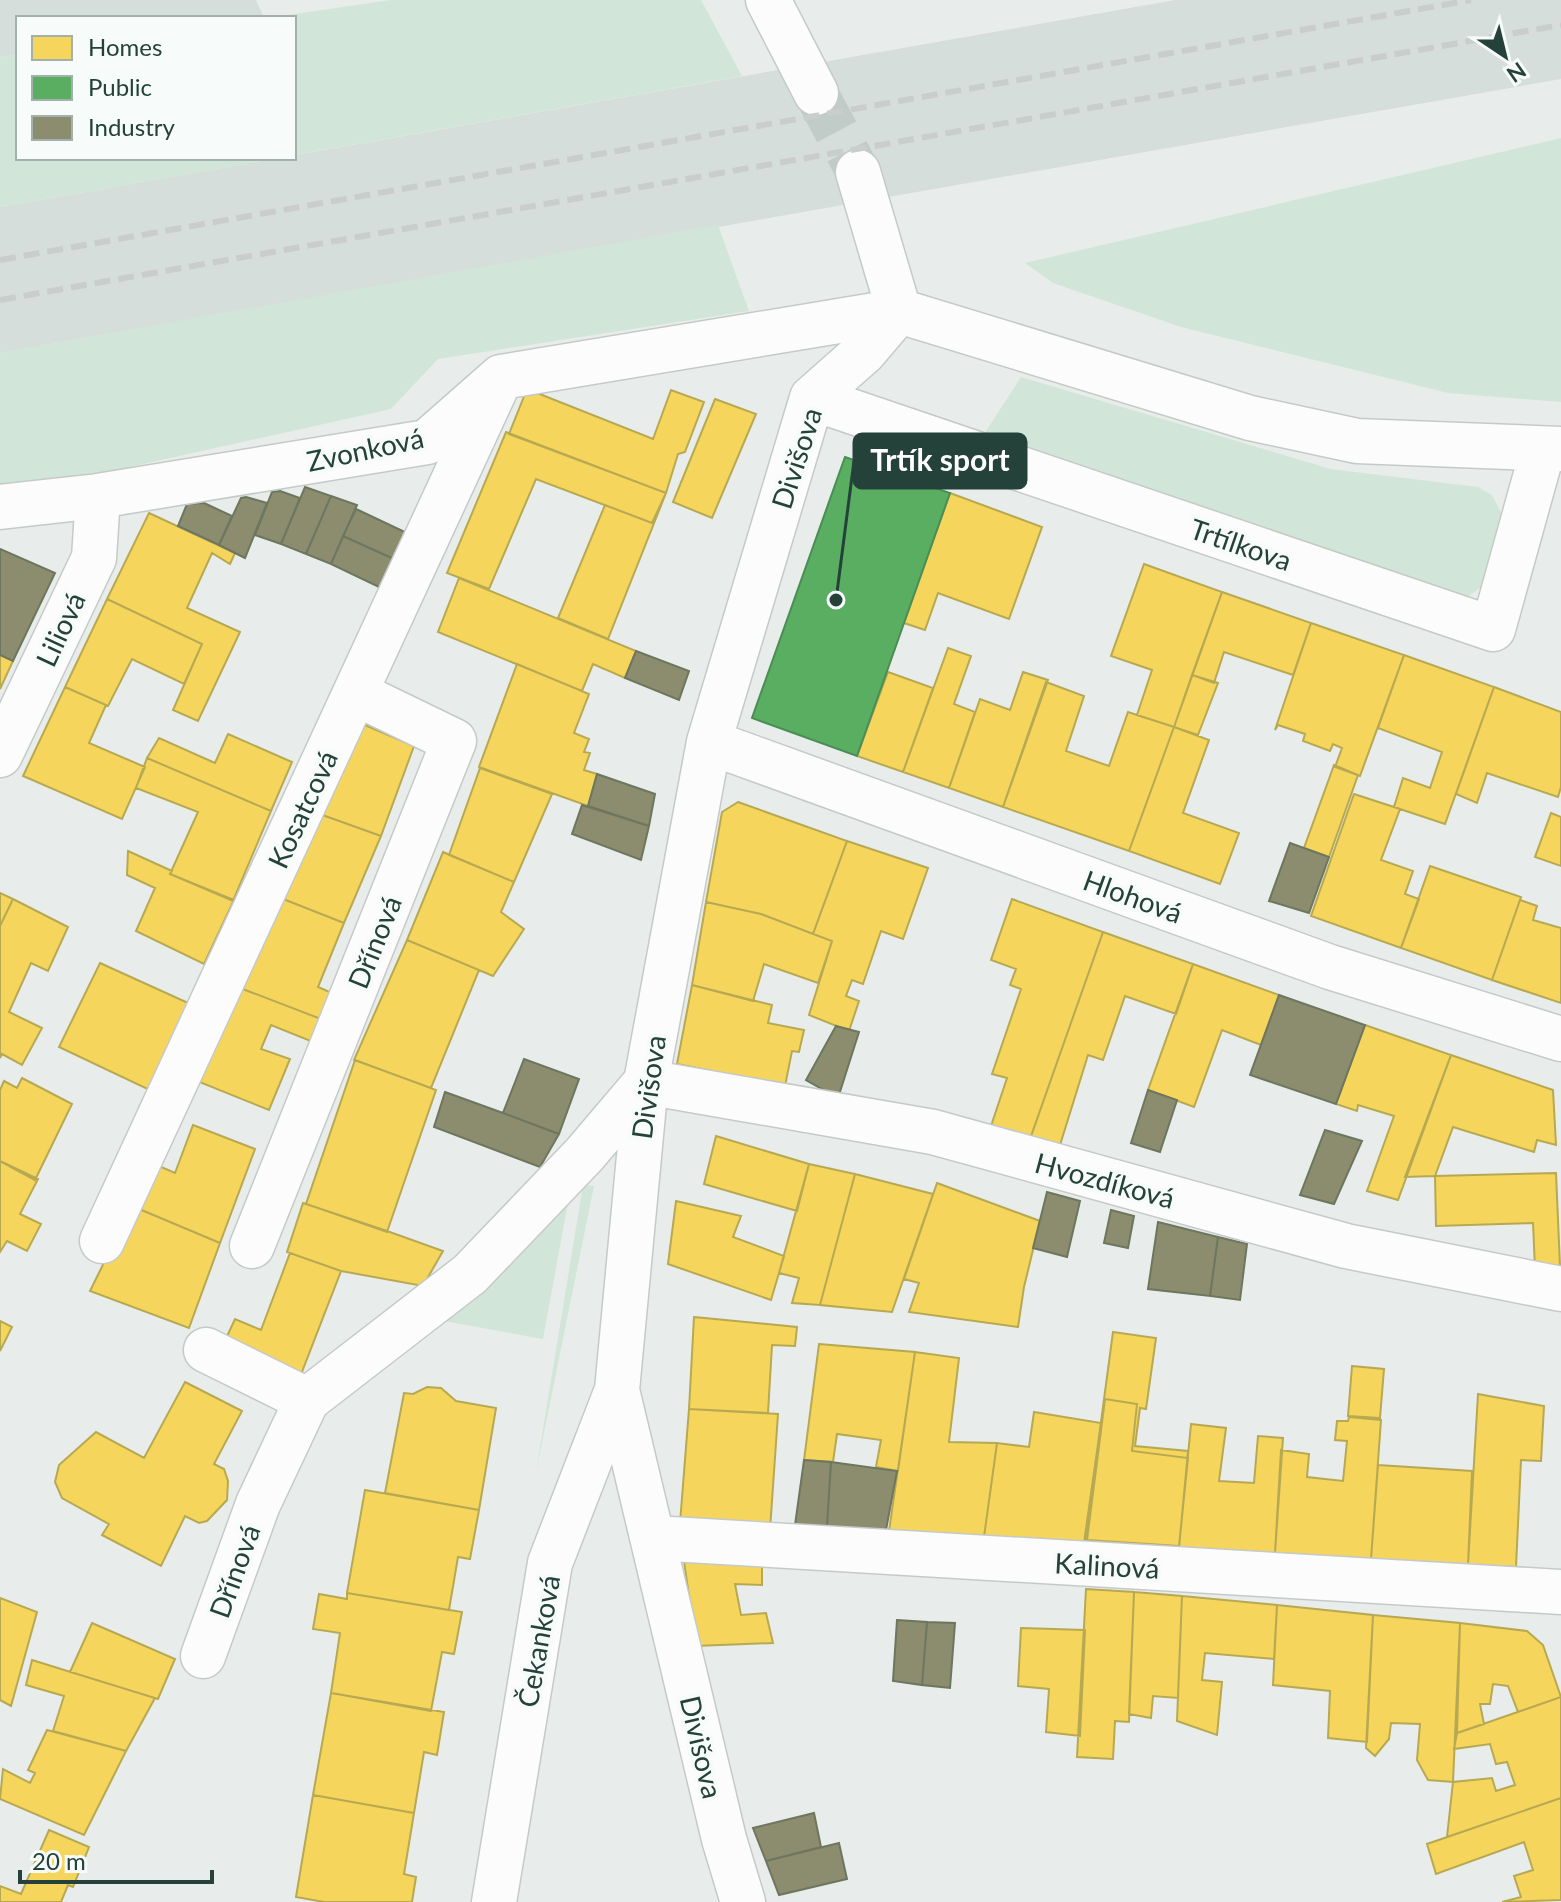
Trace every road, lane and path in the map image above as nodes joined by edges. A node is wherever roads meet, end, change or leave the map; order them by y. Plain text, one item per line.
1 (768, 0) edge
2 (816, 93) tunnel mouth
3 (858, 172) tunnel mouth
4 (899, 311) junction
5 (501, 377) junction
6 (812, 398) junction
7 (1552, 449) edge
8 (98, 496) junction
9 (0, 507) edge
10 (355, 693) junction
11 (709, 742) junction
12 (0, 755) edge
13 (1561, 1039) edge
14 (646, 1082) junction
15 (102, 1241) dead end
16 (252, 1246) dead end
17 (1561, 1289) edge
18 (206, 1350) dead end
19 (617, 1390) junction
20 (307, 1400) junction
21 (654, 1538) junction
22 (1561, 1592) edge
23 (203, 1656) dead end
24 (494, 1902) edge
25 (743, 1902) edge

1 - 2 street
3 - 4 street
4 - 5 street
4 - 6 street, Divišova
4 - 7 street, Trtílkova
5 - 8 street, Zvonková
5 - 10 street, Kosatcová
6 - 7 street, Trtílkova
6 - 11 street, Divišova
8 - 9 street, Zvonková
8 - 12 street, Liliová
10 - 15 street, Kosatcová
10 - 16 street, Dřínová
11 - 13 street, Hlohová
11 - 14 street, Divišova
14 - 17 street, Hvozdíková
14 - 19 street, Divišova
14 - 20 street, Dřínová
18 - 20 street
19 - 21 street, Divišova
19 - 24 street, Čekanková
20 - 23 street, Dřínová
21 - 22 street, Kalinová
21 - 25 street, Divišova

